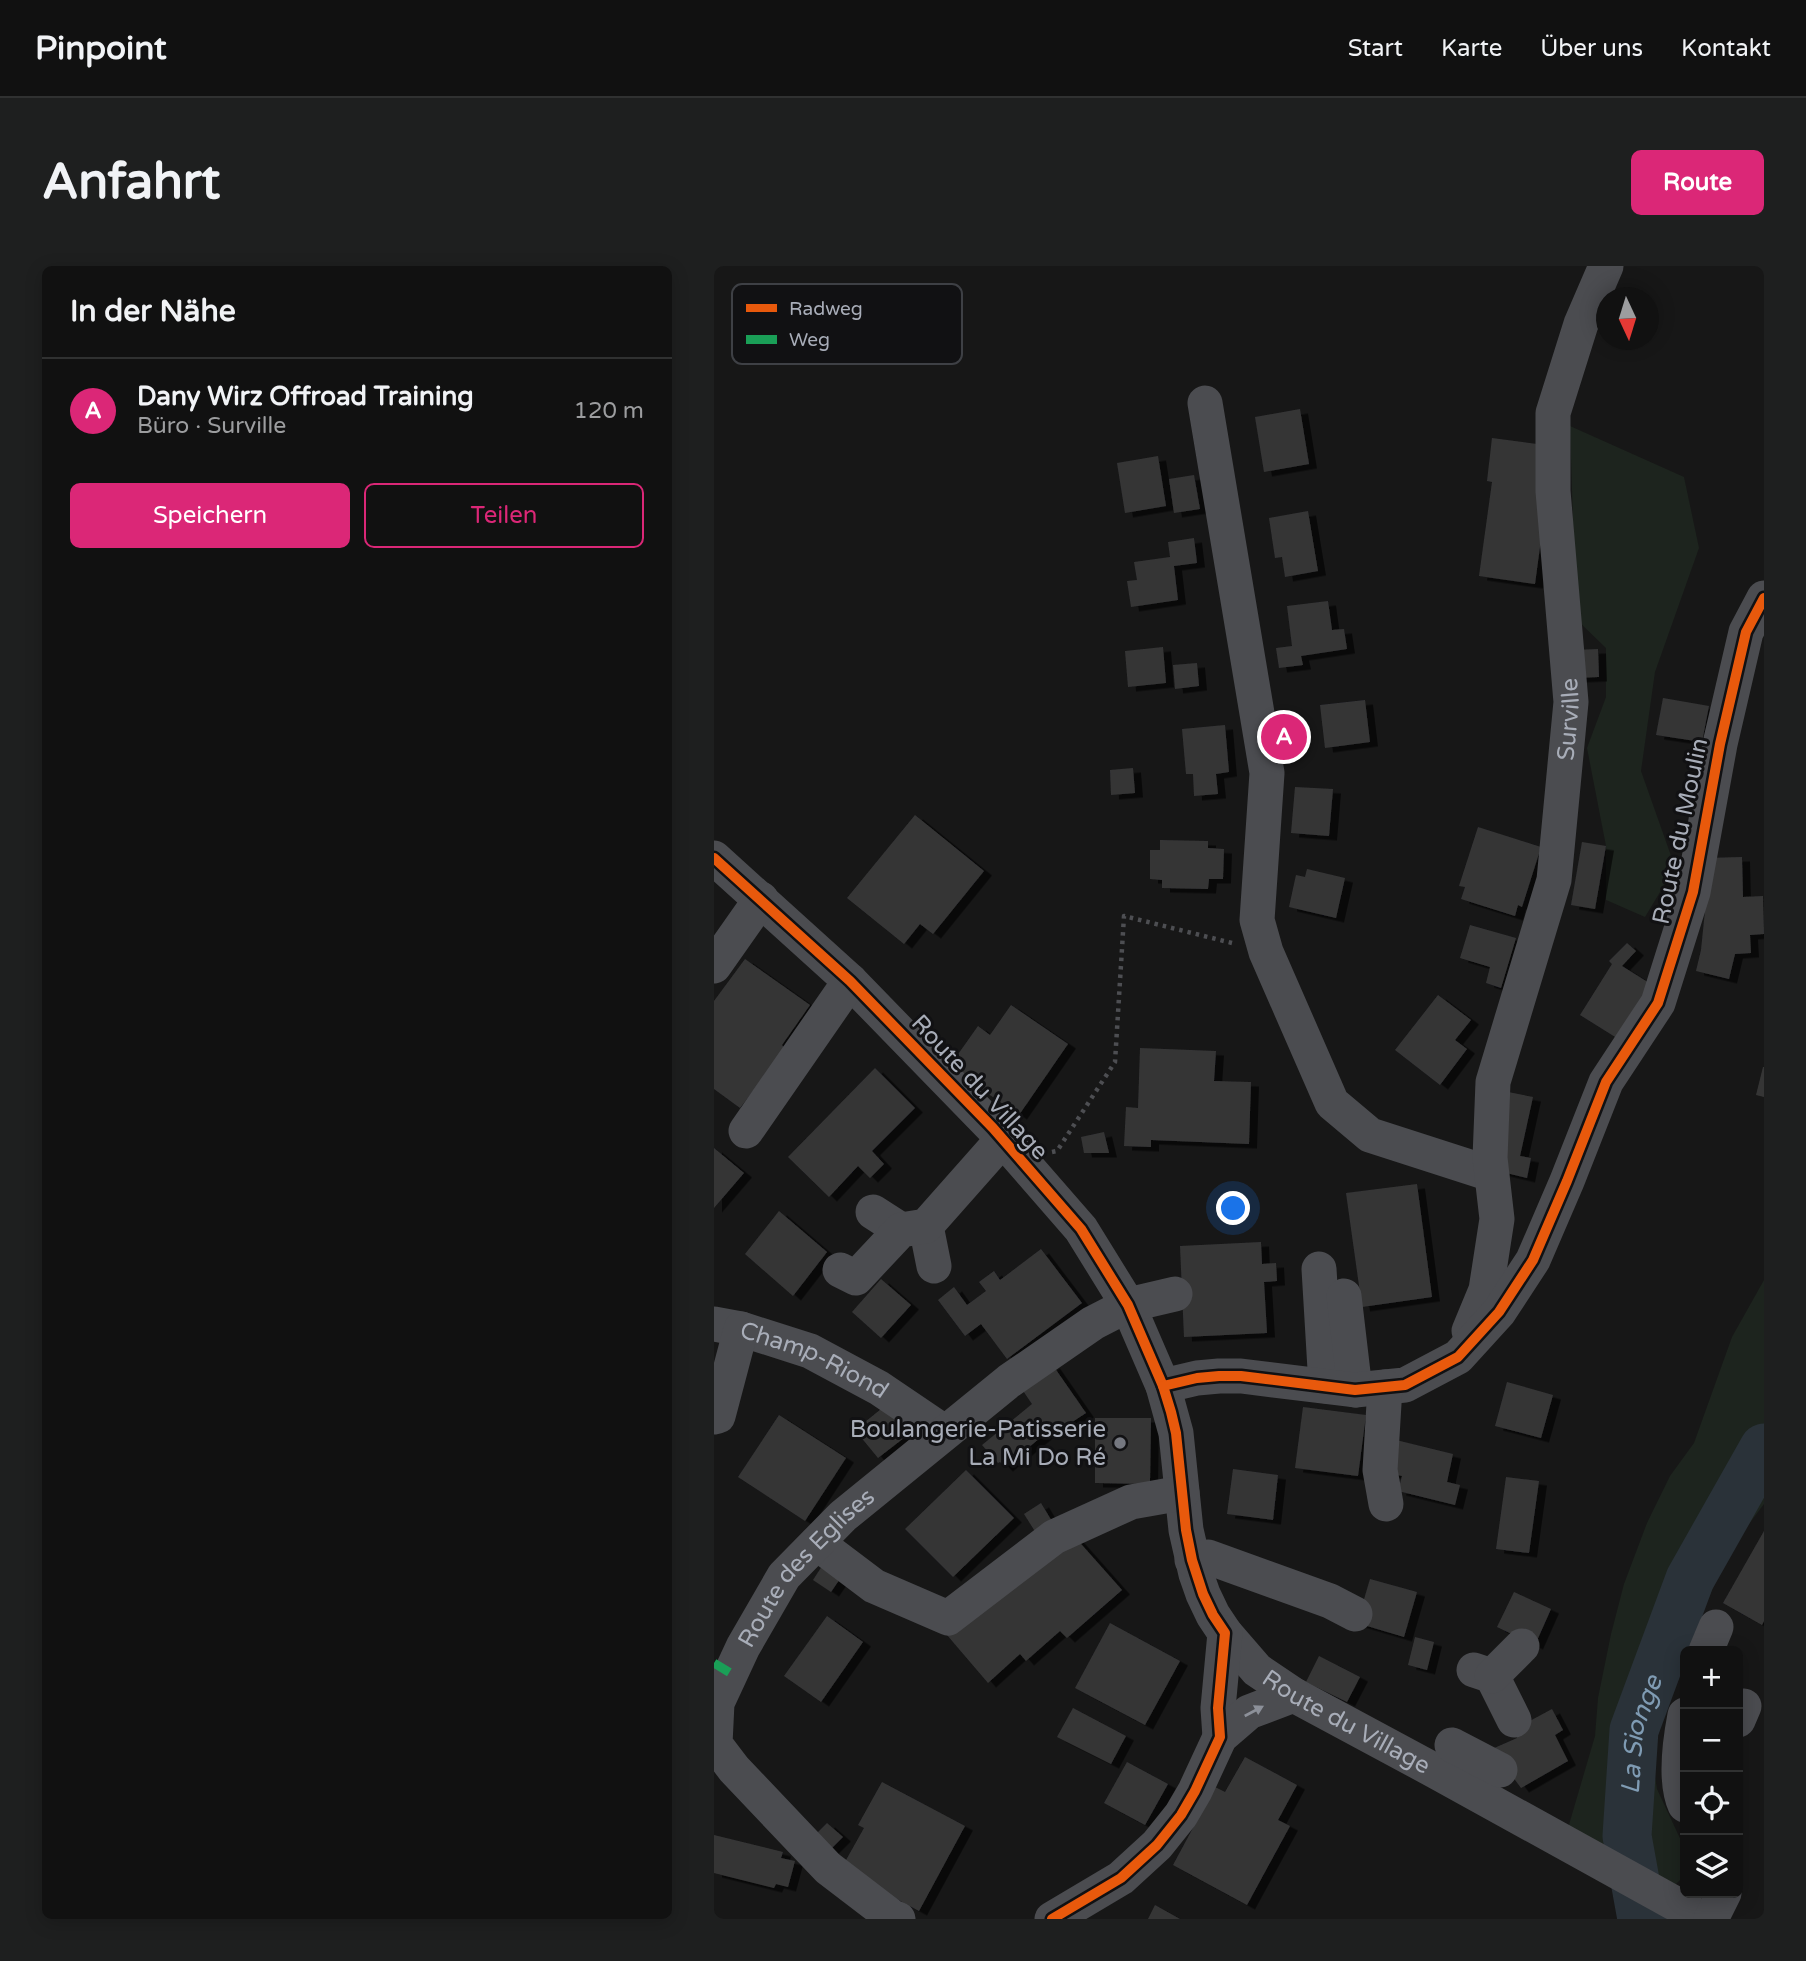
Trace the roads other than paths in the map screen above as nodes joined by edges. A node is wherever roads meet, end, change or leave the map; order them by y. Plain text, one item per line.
1 (1606, 266) edge
2 (1205, 403) dead end
3 (1764, 598) edge
4 (714, 858) edge
5 (761, 900) junction
6 (714, 966) edge
7 (850, 981) junction
8 (746, 1131) dead end
9 (1003, 1139) junction
10 (1491, 1174) junction
11 (900, 1223) junction
12 (934, 1266) dead end
13 (1319, 1269) dead end
14 (840, 1270) dead end
15 (1175, 1294) dead end
16 (1344, 1296) dead end
17 (1128, 1305) junction
18 (727, 1327) edge
19 (1458, 1357) junction
20 (1163, 1386) junction
21 (1355, 1388) junction
22 (714, 1418) edge
23 (944, 1432) junction
24 (1182, 1493) junction
25 (1386, 1504) dead end
26 (817, 1543) junction
27 (1192, 1560) junction
28 (1355, 1614) dead end
29 (1225, 1633) junction
30 (1522, 1646) dead end
31 (1294, 1695) junction
32 (1514, 1720) dead end
33 (1220, 1737) junction
34 (1452, 1745) dead end
35 (1500, 1770) dead end
36 (1719, 1898) edge
37 (1702, 1917) edge
38 (898, 1919) edge
39 (1052, 1919) edge

1 - 10 street, Surville
2 - 10 street
3 - 19 street, Route du Moulin
4 - 5 street, Route du Village
5 - 6 street
5 - 7 street, Route du Village
7 - 8 street
7 - 9 street, Route du Village
9 - 11 street
9 - 17 street, Route du Village
10 - 19 street, Surville
11 - 12 street
11 - 14 street
13 - 21 street
15 - 17 street, Route des Eglises
16 - 21 street
17 - 20 street, Route du Village
17 - 23 street, Route des Eglises
18 - 22 street
18 - 23 street, Champ-Riond
19 - 21 street
20 - 21 street
20 - 24 street, Route du Village
21 - 25 street
23 - 26 street, Route des Eglises
24 - 26 street
24 - 27 street, Route du Village
26 - 38 street, Route des Eglises
27 - 28 street
27 - 29 street, Route du Village
29 - 31 street, Route du Village
29 - 33 street
30 - 32 street
33 -> 31 street
31 - 37 street, Route du Village
33 - 39 street
34 - 35 street
36 - 37 street

